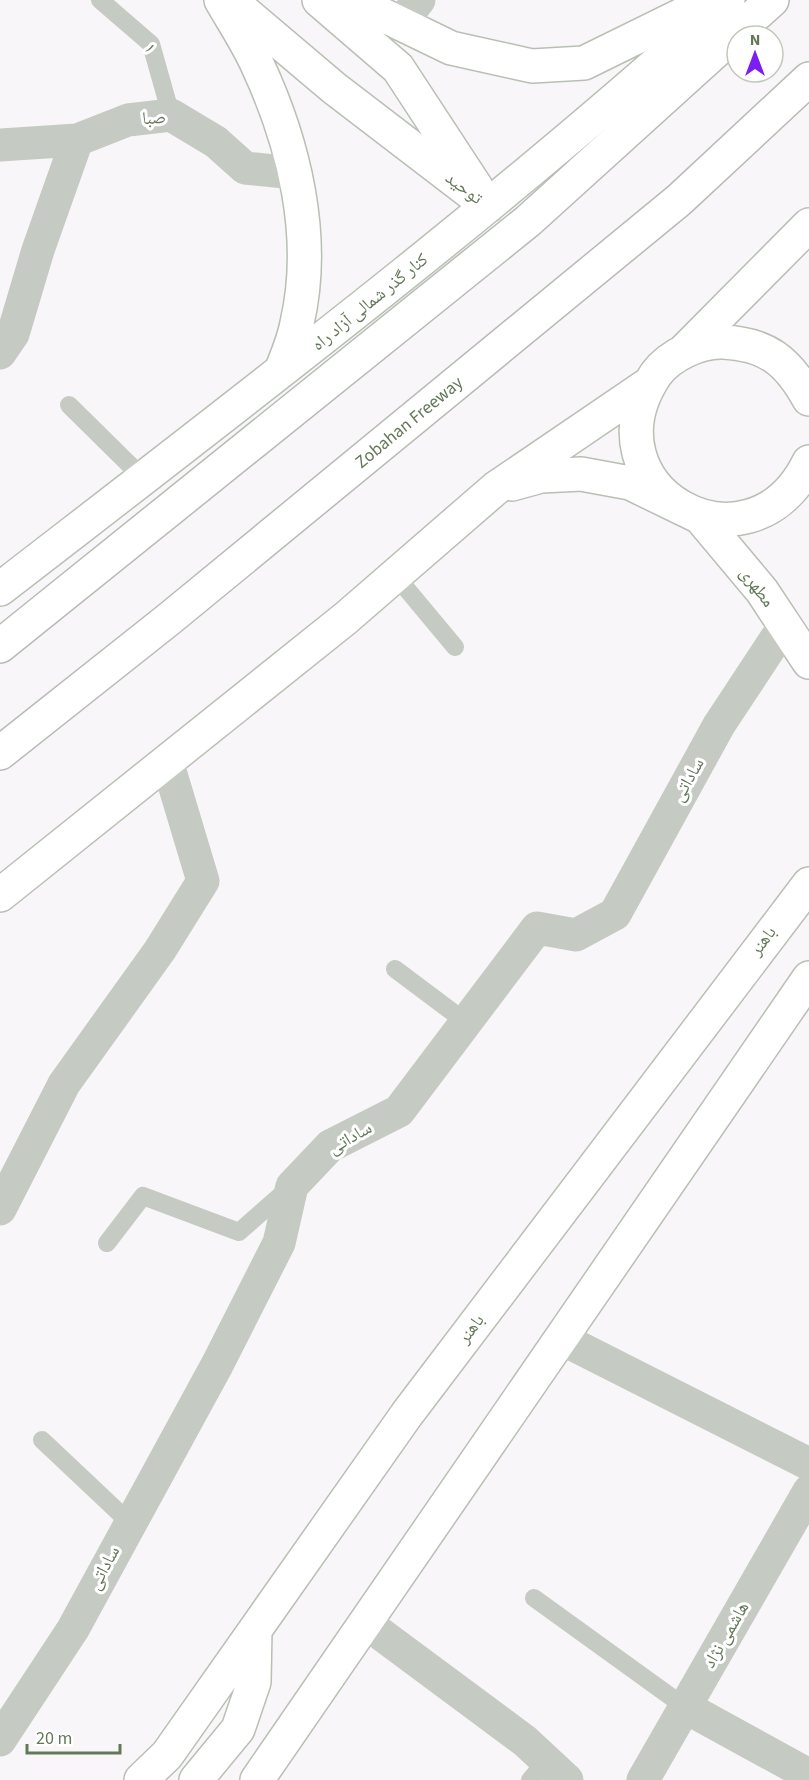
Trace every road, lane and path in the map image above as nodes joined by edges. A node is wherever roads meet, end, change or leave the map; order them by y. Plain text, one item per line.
1 (100, 0) edge
2 (221, 0) edge
3 (230, 0) edge
4 (319, 0) edge
5 (352, 0) edge
6 (711, 0) edge
7 (728, 0) edge
8 (772, 0) edge
9 (409, 12) edge
10 (809, 79) edge
11 (171, 115) junction
12 (77, 140) junction
13 (0, 145) edge
14 (294, 173) junction
15 (488, 206) junction
16 (809, 225) edge
17 (685, 350) junction
18 (0, 353) edge
19 (281, 371) junction
20 (649, 384) junction
21 (809, 399) edge
22 (69, 405) dead end
23 (809, 462) edge
24 (144, 478) junction
25 (496, 488) junction
26 (700, 517) junction
27 (395, 575) junction
28 (0, 589) edge
29 (784, 625) junction
30 (0, 646) edge
31 (455, 647) dead end
32 (809, 662) edge
33 (0, 753) edge
34 (167, 761) junction
35 (809, 884) edge
36 (0, 895) edge
37 (395, 969) dead end
38 (809, 978) edge
39 (467, 1023) junction
40 (292, 1186) junction
41 (0, 1209) edge
42 (107, 1243) dead end
43 (562, 1339) junction
44 (42, 1440) dead end
45 (809, 1464) edge
46 (809, 1491) edge
47 (129, 1522) junction
48 (534, 1598) dead end
49 (366, 1623) junction
50 (255, 1630) junction
51 (685, 1707) junction
52 (0, 1740) edge
53 (548, 1774) edge
54 (809, 1775) edge
55 (141, 1780) edge
56 (196, 1780) edge
57 (257, 1780) edge
58 (643, 1780) edge

1 - 11 lane, ۱
2 - 14 main road
3 - 15 main road, توحید
4 - 15 main road, توحید
5 - 9 main road
6 - 9 main road
7 - 15 main road, کنار گذر شمالی آزاد راه
8 - 30 main road
10 - 33 main road, Zobahan Freeway
11 - 12 street, صبا
11 - 14 street, صبا
12 - 13 street, صبا
12 - 18 street
14 - 19 main road
15 - 19 main road, کنار گذر شمالی آزاد راه
16 - 17 main road
17 - 20 main road
17 - 21 main road
19 - 24 main road, کنار گذر شمالی آزاد راه
20 - 25 main road
20 - 26 main road
22 - 24 lane
23 - 26 main road
24 - 28 main road, کنار گذر شمالی آزاد راه
25 - 26 main road
25 - 27 main road
26 - 29 main road, مطهری
27 - 31 lane
27 - 34 main road
29 - 32 main road, مطهری
29 - 39 street, ساداتی
34 - 36 main road
34 - 41 street
35 - 50 main road, باهنر
37 - 39 lane
38 - 43 main road
39 - 40 street, ساداتی
40 - 42 lane
40 - 47 street, ساداتی
43 - 45 street
43 - 49 main road
44 - 47 lane
46 - 51 street, هاشمی نژاد
47 - 52 street, ساداتی
48 - 51 lane
49 - 53 street
49 - 57 main road
50 - 55 main road, باهنر
50 - 56 main road
51 - 54 street
51 - 58 street, هاشمی نژاد

